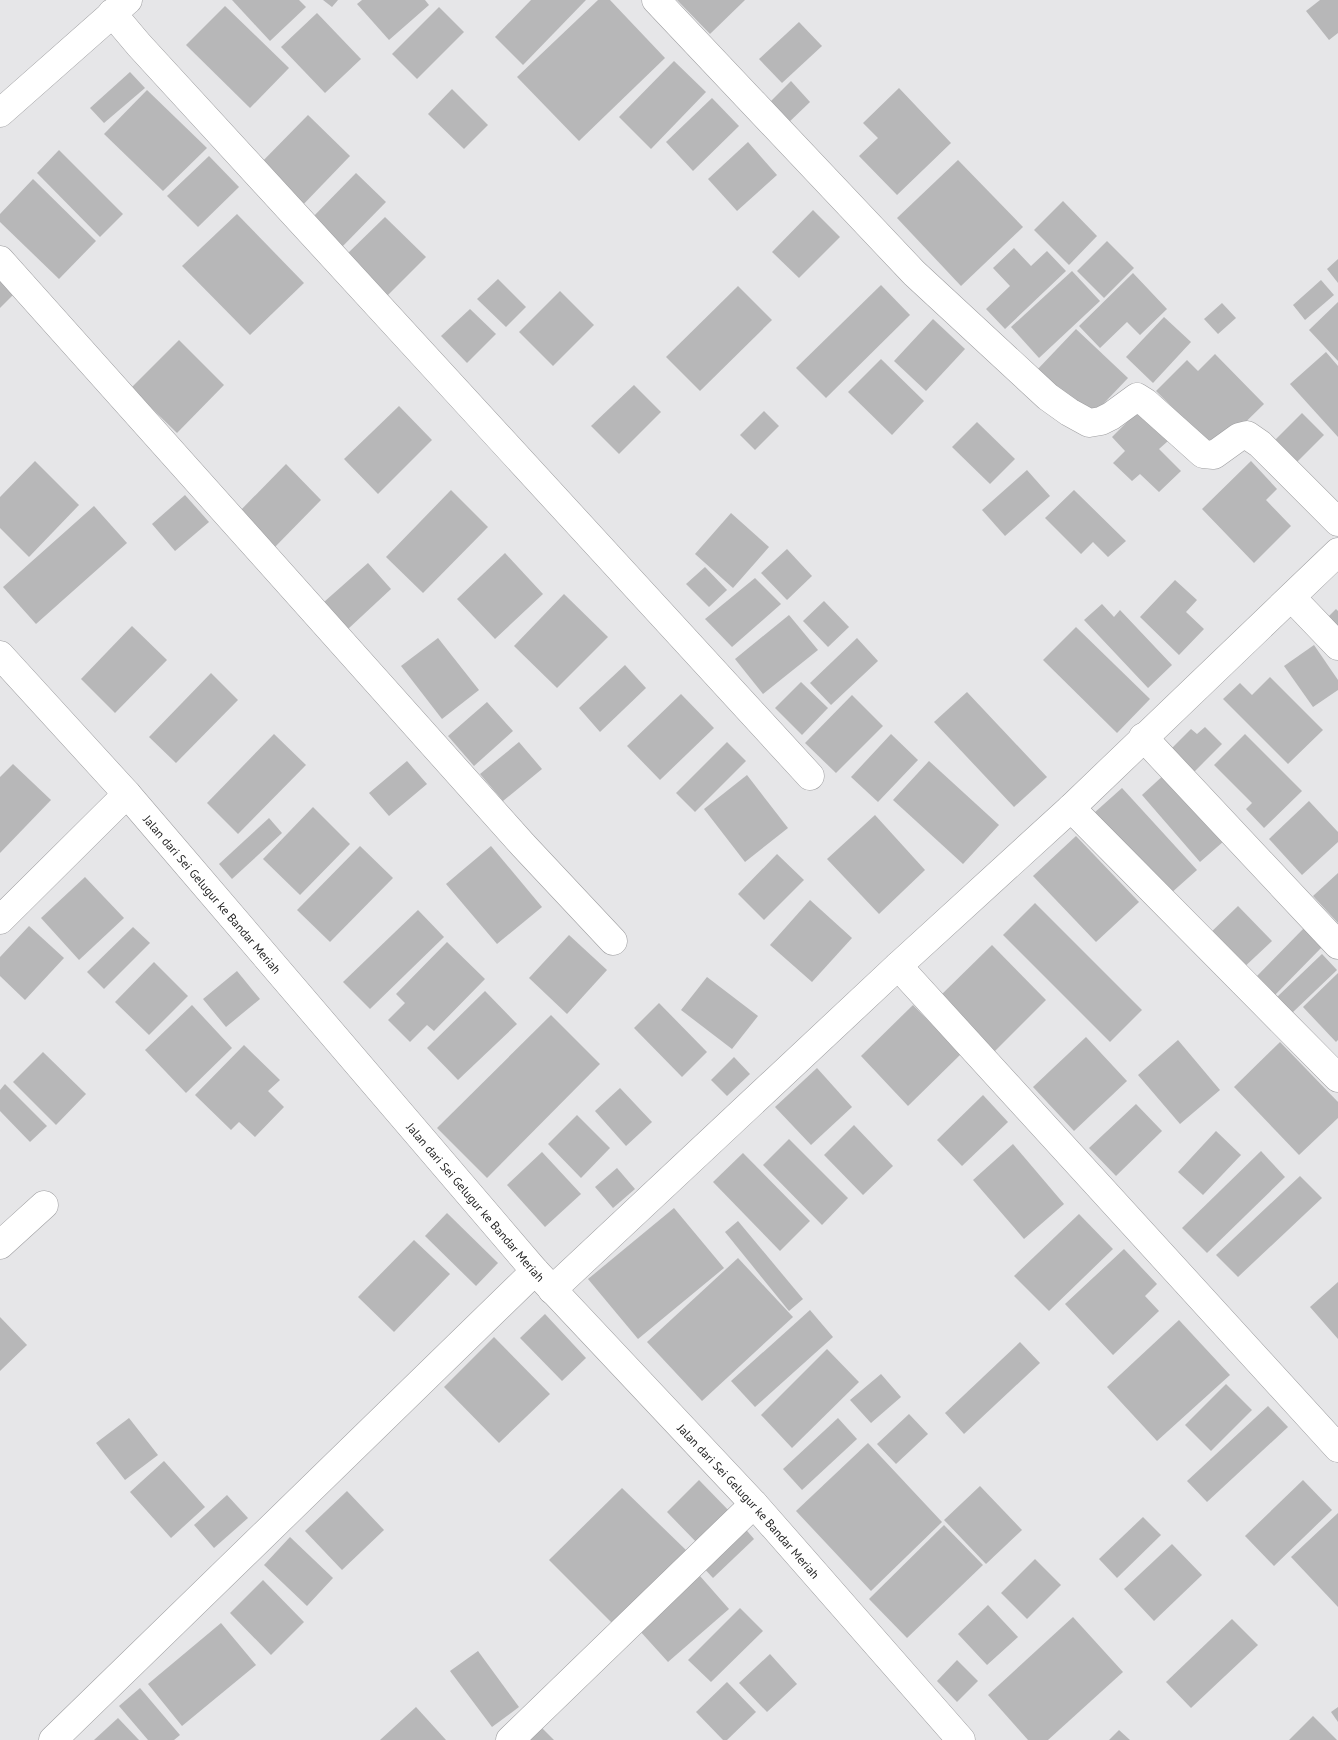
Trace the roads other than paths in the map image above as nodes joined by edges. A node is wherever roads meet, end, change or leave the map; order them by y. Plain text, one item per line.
1 (656, 0) edge
2 (120, 6) edge
3 (0, 113) edge
4 (0, 260) edge
5 (1338, 522) edge
6 (1338, 552) edge
7 (1292, 598) junction
8 (1338, 646) edge
9 (0, 655) edge
10 (1143, 737) junction
11 (810, 776) dead end
12 (127, 794) junction
13 (1071, 808) junction
14 (0, 920) edge
15 (613, 941) dead end
16 (1338, 945) edge
17 (898, 966) junction
18 (1338, 1078) edge
19 (44, 1205) dead end
20 (0, 1245) edge
21 (544, 1280) junction
22 (1338, 1448) edge
23 (754, 1504) junction
24 (53, 1740) edge
25 (510, 1740) edge
26 (961, 1740) edge

1 - 5 street
2 - 3 street
2 - 11 street
4 - 15 street
6 - 7 street
7 - 8 street
7 - 10 street
9 - 12 street, Jalan dari Sei Gelugur ke Bandar Meriah
10 - 13 street
10 - 16 street
12 - 14 street
12 - 21 street, Jalan dari Sei Gelugur ke Bandar Meriah
13 - 17 street
13 - 18 street
17 - 21 street
17 - 22 street
19 - 20 street
21 - 23 street, Jalan dari Sei Gelugur ke Bandar Meriah
21 - 24 street
23 - 25 street
23 - 26 street, Jalan dari Sei Gelugur ke Bandar Meriah

